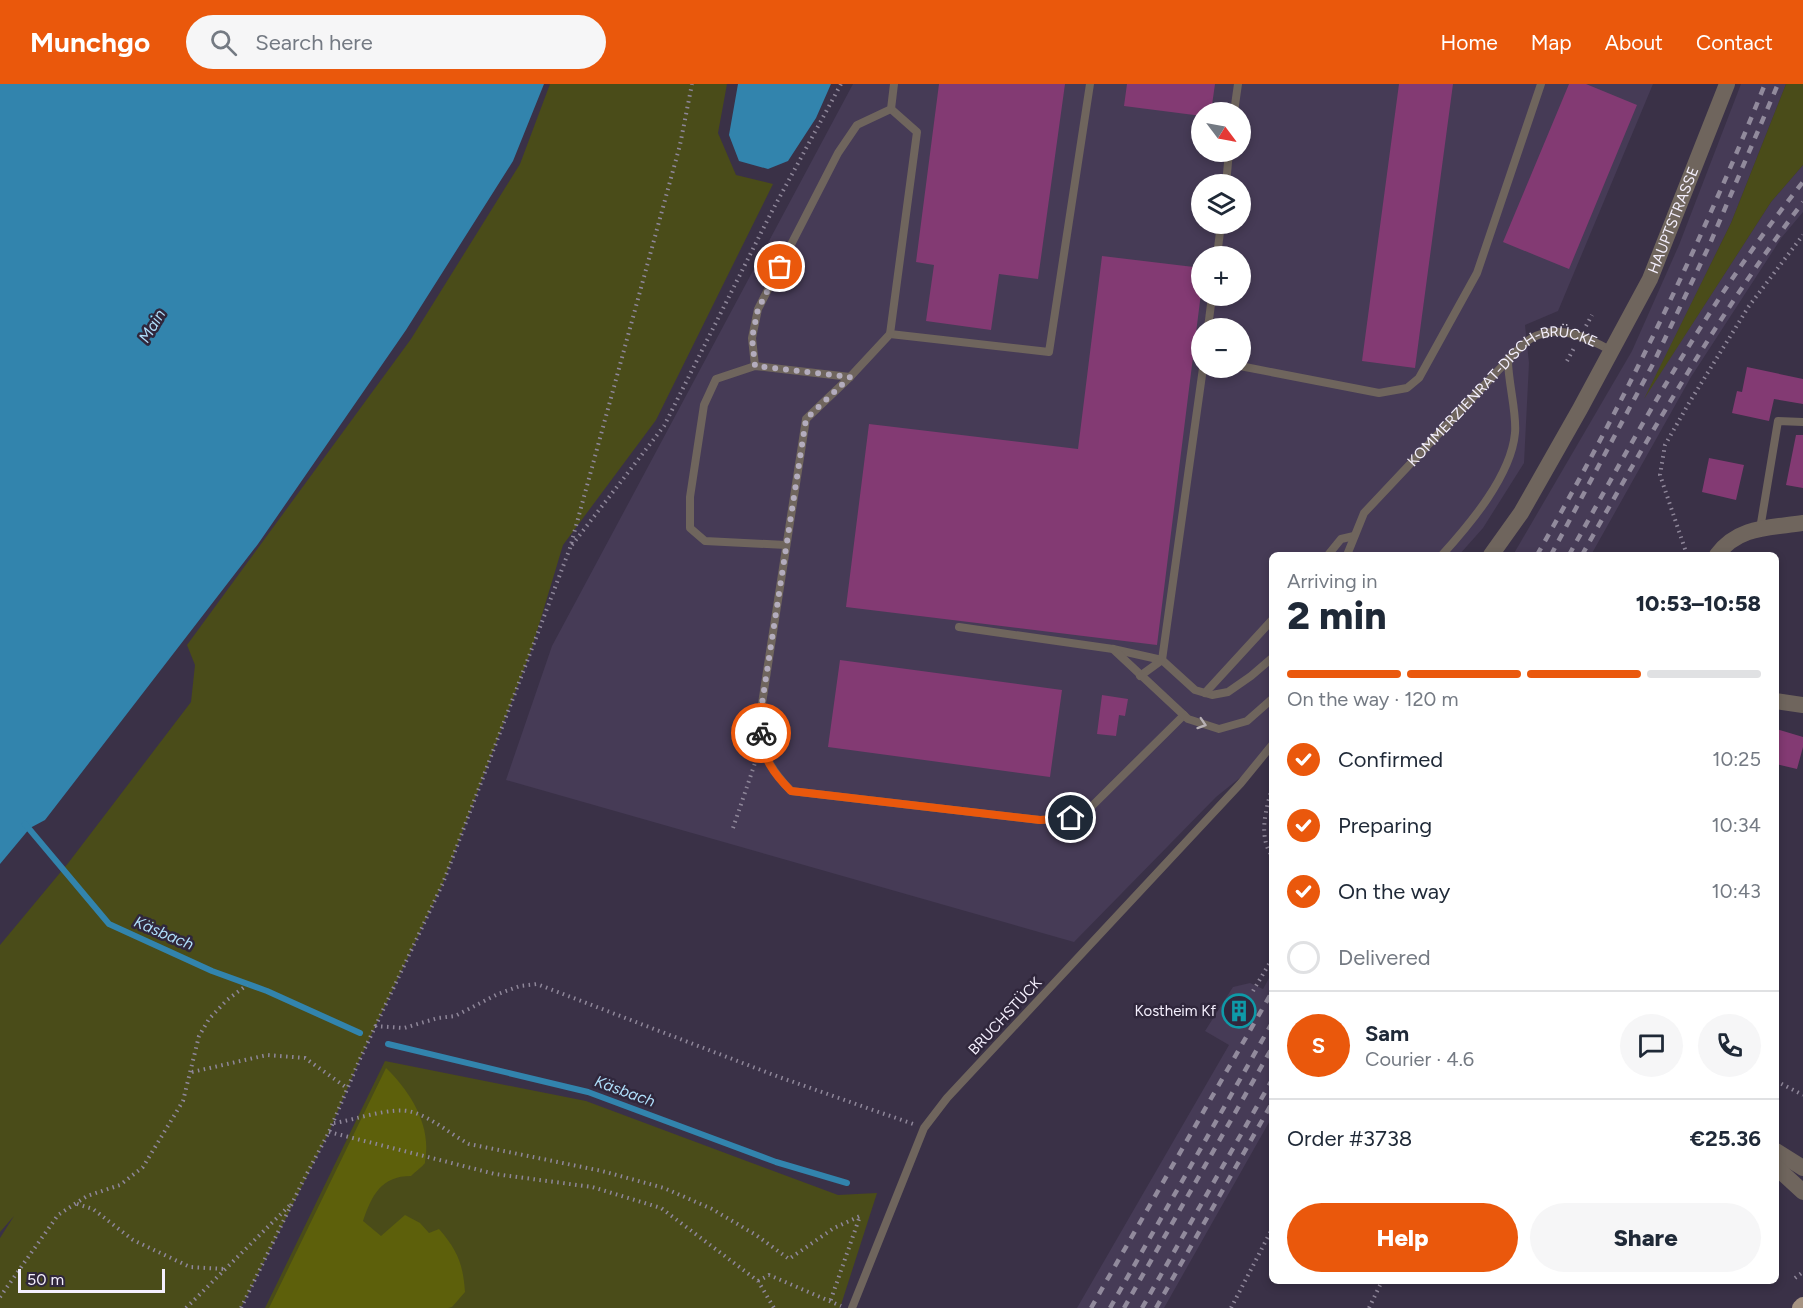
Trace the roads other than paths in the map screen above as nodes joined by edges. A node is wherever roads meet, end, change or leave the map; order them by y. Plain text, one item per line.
1 (894, 84) edge
2 (1090, 84) edge
3 (1238, 84) edge
4 (1541, 84) edge
5 (1727, 84) edge
6 (1235, 102) edge
7 (891, 109) junction
8 (890, 334) junction
9 (1612, 351) junction
10 (1508, 360) junction
11 (755, 366) junction
12 (1251, 368) edge
13 (850, 377) junction
14 (1202, 378) edge
15 (1803, 422) edge
16 (1803, 523) edge
17 (1760, 529) junction
18 (1354, 536) junction
19 (786, 545) junction
20 (1330, 552) edge
21 (1348, 552) edge
22 (1445, 552) edge
23 (1493, 552) edge
24 (1720, 552) edge
25 (1269, 623) edge
26 (959, 627) dead end
27 (1113, 649) junction
28 (1162, 660) junction
29 (1269, 661) edge
30 (1140, 676) junction
31 (1205, 693) junction
32 (1779, 701) edge
33 (1269, 702) edge
34 (1803, 705) edge
35 (1184, 715) junction
36 (1269, 748) edge
37 (1779, 1153) edge
38 (1803, 1168) edge
39 (1779, 1170) edge
40 (1803, 1192) edge
41 (852, 1308) edge

1 - 7 lane
2 - 8 lane
3 - 6 lane
4 - 12 lane
5 - 9 street, HAUPTSTRASSE
7 - 8 lane
7 - 11 lane
8 - 13 lane
9 - 10 lane, KOMMERZIENRAT-DISCH-BRÜCKE
9 - 23 street, KOMMERZIENRAT-DISCH-BRÜCKE
10 - 18 lane, KOMMERZIENRAT-DISCH-BRÜCKE
10 - 22 lane
11 - 13 lane
11 - 19 lane
13 - 19 lane
14 - 28 lane
15 - 17 lane
16 - 17 street
17 - 24 street
18 - 20 lane
18 - 21 lane, KOMMERZIENRAT-DISCH-BRÜCKE
19 - 35 lane
25 - 31 lane
26 - 27 lane
27 - 28 lane
27 - 30 lane
28 - 30 lane
28 - 31 lane
29 - 31 lane
30 - 35 lane
32 - 34 street
35 -> 33 lane
36 - 41 lane, BRUCHSTÜCK
37 - 38 street
39 - 40 street

